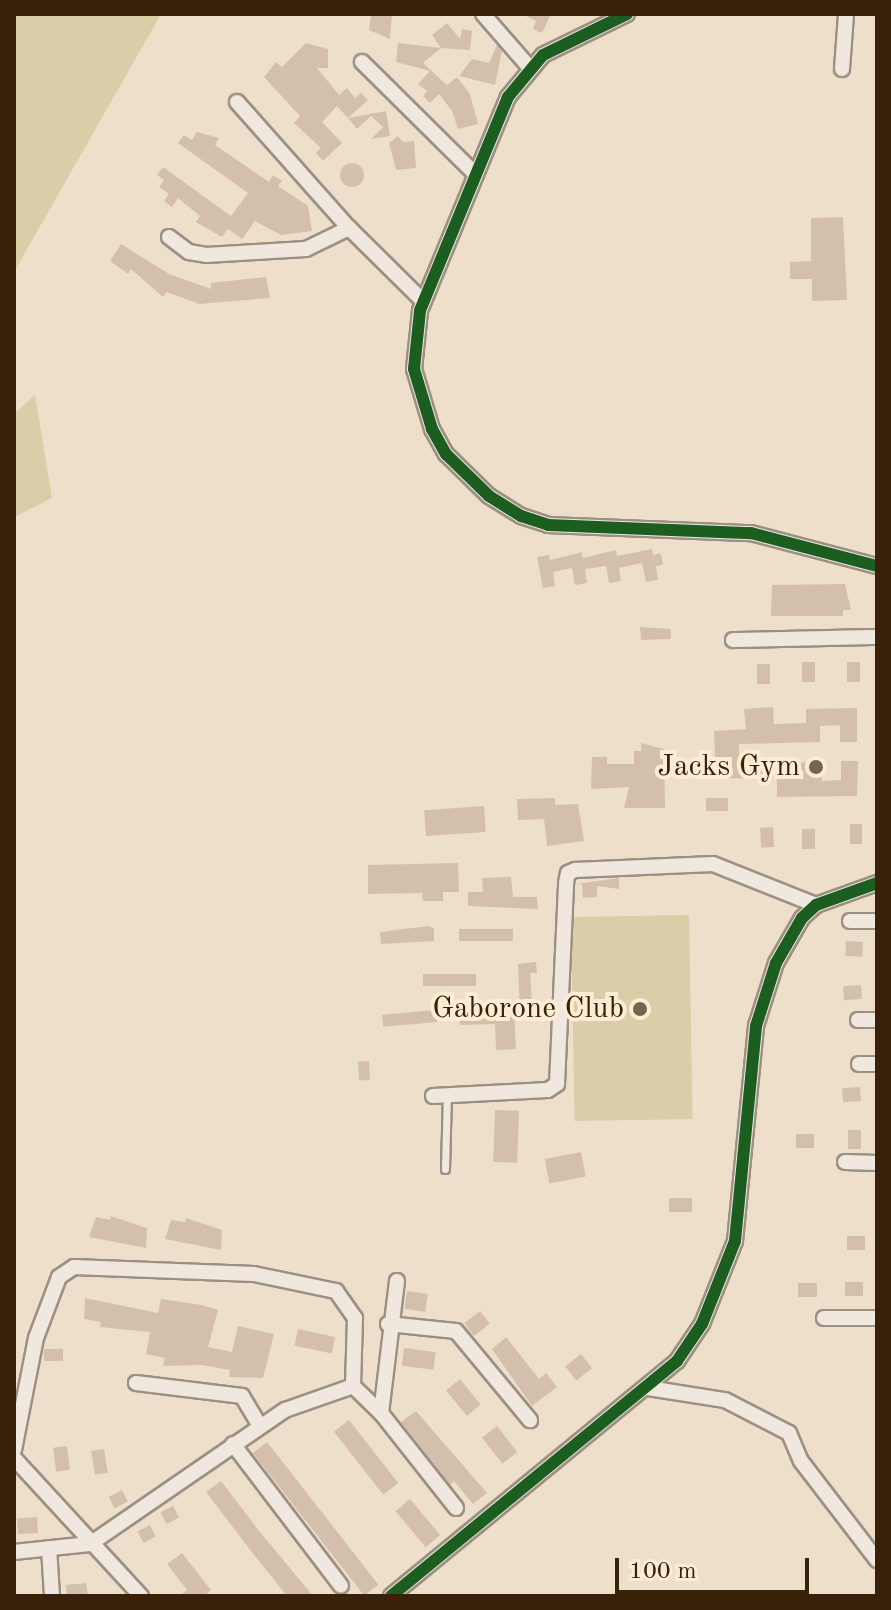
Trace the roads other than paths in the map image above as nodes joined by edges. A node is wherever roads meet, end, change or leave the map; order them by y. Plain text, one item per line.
1 (483, 14) edge
2 (846, 14) edge
3 (622, 15) edge
4 (362, 62) dead end
5 (530, 68) junction
6 (842, 69) dead end
7 (237, 102) dead end
8 (475, 174) junction
9 (349, 228) junction
10 (169, 237) dead end
11 (423, 301) junction
12 (877, 566) edge
13 (877, 637) edge
14 (733, 640) dead end
15 (877, 883) edge
16 (816, 905) junction
17 (850, 921) dead end
18 (877, 921) edge
19 (858, 1020) dead end
20 (877, 1020) edge
21 (859, 1064) dead end
22 (877, 1064) edge
23 (440, 1095) joint
24 (845, 1162) dead end
25 (877, 1163) edge
26 (445, 1169) dead end
27 (397, 1281) dead end
28 (824, 1318) dead end
29 (877, 1318) edge
30 (388, 1324) junction
31 (136, 1383) dead end
32 (353, 1386) junction
33 (648, 1388) junction
34 (381, 1413) junction
35 (530, 1420) dead end
36 (259, 1424) junction
37 (233, 1444) junction
38 (14, 1450) edge
39 (14, 1458) edge
40 (456, 1508) dead end
41 (90, 1544) junction
42 (49, 1548) junction
43 (14, 1552) edge
44 (877, 1560) edge
45 (341, 1586) dead end
46 (52, 1596) edge
47 (141, 1596) edge
48 (391, 1596) edge

1 - 5 street
2 - 6 street
3 - 5 street
4 - 8 street
5 - 8 street
7 - 9 street
8 - 11 street
9 - 10 street
9 - 11 street
11 - 12 street
13 - 14 street
15 - 16 street
16 - 23 street
16 - 33 street
17 - 18 street
19 - 20 street
21 - 22 street
23 - 26 lane
24 - 25 street
27 - 30 street
28 - 29 street
30 - 34 street
30 - 35 street
31 - 36 street
32 - 34 street
32 - 36 street
32 - 38 street
33 - 44 street
33 - 48 street
34 - 40 street
36 - 37 street
37 - 41 street
37 - 45 street
39 - 41 street
41 - 42 street
41 - 47 street
42 - 43 street
42 - 46 street

